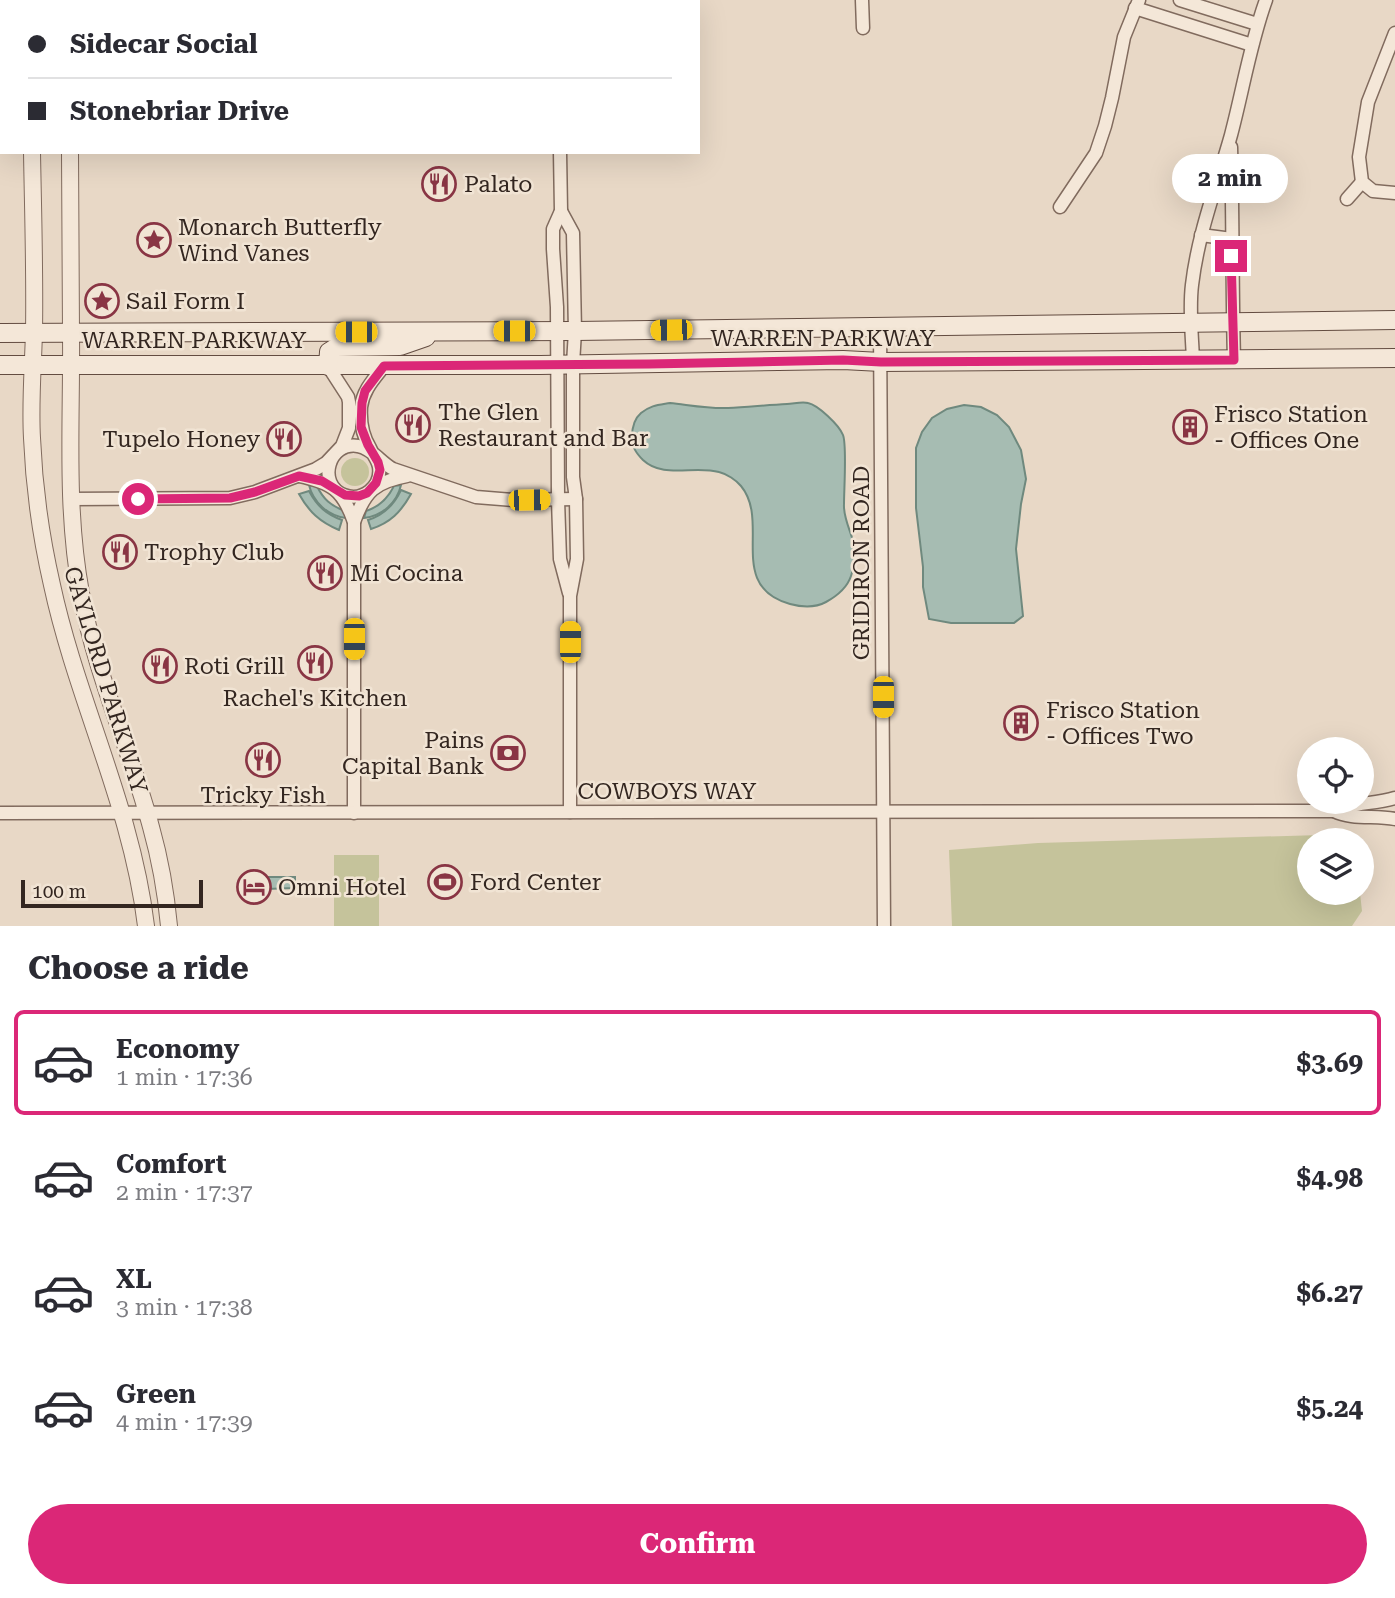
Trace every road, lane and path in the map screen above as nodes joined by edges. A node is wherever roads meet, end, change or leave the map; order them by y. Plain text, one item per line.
1 (862, 0) edge
2 (1181, 0) edge
3 (1266, 0) edge
4 (1137, 4) edge
5 (1257, 24) junction
6 (863, 28) dead end
7 (1395, 33) edge
8 (1252, 45) junction
9 (1231, 135) junction
10 (32, 154) edge
11 (69, 154) edge
12 (560, 154) edge
13 (1362, 182) junction
14 (1395, 193) edge
15 (1347, 199) dead end
16 (1060, 207) dead end
17 (561, 211) junction
18 (1201, 234) junction
19 (1231, 239) junction
20 (1395, 320) edge
21 (1192, 322) junction
22 (1233, 322) junction
23 (880, 326) junction
24 (557, 331) junction
25 (575, 331) junction
26 (439, 332) junction
27 (0, 334) edge
28 (34, 334) junction
29 (71, 334) junction
30 (1395, 359) edge
31 (1193, 360) junction
32 (1234, 360) junction
33 (881, 362) junction
34 (71, 364) junction
35 (0, 365) edge
36 (32, 365) junction
37 (565, 365) junction
38 (328, 366) junction
39 (384, 366) junction
40 (355, 420) junction
41 (374, 454) junction
42 (333, 456) junction
43 (299, 476) junction
44 (409, 476) junction
45 (337, 490) junction
46 (371, 490) junction
47 (71, 499) junction
48 (576, 499) junction
49 (558, 500) junction
50 (354, 523) junction
51 (570, 596) junction
52 (90, 634) junction
53 (66, 642) junction
54 (1395, 799) edge
55 (1374, 803) edge
56 (1297, 811) edge
57 (570, 812) junction
58 (884, 812) junction
59 (0, 813) edge
60 (122, 813) junction
61 (147, 813) junction
62 (354, 813) junction
63 (1339, 814) edge
64 (1395, 819) edge
65 (146, 926) edge
66 (169, 926) edge
67 (884, 926) edge

1 - 6 street
2 - 5 street
3 - 5 street
4 - 8 street
4 - 16 street
5 - 8 street
7 - 13 street
8 - 9 street
9 - 18 street
9 - 19 street
10 - 28 street, GAYLORD PARKWAY
11 - 29 street, GAYLORD PARKWAY
12 - 17 street
13 - 14 street
13 - 15 street
17 - 24 street
17 - 25 street
18 - 19 street
18 - 21 street
19 - 22 street
20 - 22 main road, WARREN PARKWAY
21 - 22 main road, WARREN PARKWAY
21 - 23 main road, WARREN PARKWAY
21 - 31 street
22 - 32 street
23 - 25 main road, WARREN PARKWAY
23 - 33 street, GRIDIRON ROAD
24 - 25 main road, WARREN PARKWAY
24 - 26 main road, WARREN PARKWAY
24 - 37 street
25 - 37 street
26 - 29 main road, WARREN PARKWAY
26 - 38 main road
27 - 28 main road, WARREN PARKWAY
28 - 29 main road, WARREN PARKWAY
28 - 36 street, GAYLORD PARKWAY
29 - 34 street, GAYLORD PARKWAY
30 - 32 main road, WARREN PARKWAY
31 - 32 main road, WARREN PARKWAY
31 - 33 main road, WARREN PARKWAY
33 - 37 main road, WARREN PARKWAY
33 - 58 street, GRIDIRON ROAD
34 - 36 main road, WARREN PARKWAY
34 - 38 main road, WARREN PARKWAY
34 - 47 street, GAYLORD PARKWAY
35 - 36 main road, WARREN PARKWAY
36 - 53 street, GAYLORD PARKWAY
37 - 39 main road, WARREN PARKWAY
37 - 48 street
37 - 49 street
38 - 39 main road, WARREN PARKWAY
38 - 40 street
39 - 40 street
40 - 41 street
40 - 42 street
41 - 42 street
41 - 44 street
41 - 46 street
42 - 43 street
42 - 45 street
43 - 45 street
43 - 47 street
44 - 46 street
44 - 49 street
45 - 46 street
45 - 50 street
46 - 50 street
47 - 52 street, GAYLORD PARKWAY
48 - 49 street
48 - 51 street
49 - 51 street
50 - 62 street
51 - 57 street
52 - 53 street
52 - 61 street, GAYLORD PARKWAY
53 - 60 street, GAYLORD PARKWAY
54 - 55 street, COWBOYS WAY
56 - 58 street, COWBOYS WAY
57 - 58 street, COWBOYS WAY
57 - 62 street, COWBOYS WAY
58 - 67 street, GRIDIRON ROAD
59 - 60 street, COWBOYS WAY
60 - 61 street, COWBOYS WAY
60 - 65 street, GAYLORD PARKWAY
61 - 62 street, COWBOYS WAY
61 - 66 street, GAYLORD PARKWAY
63 - 64 street, COWBOYS WAY

